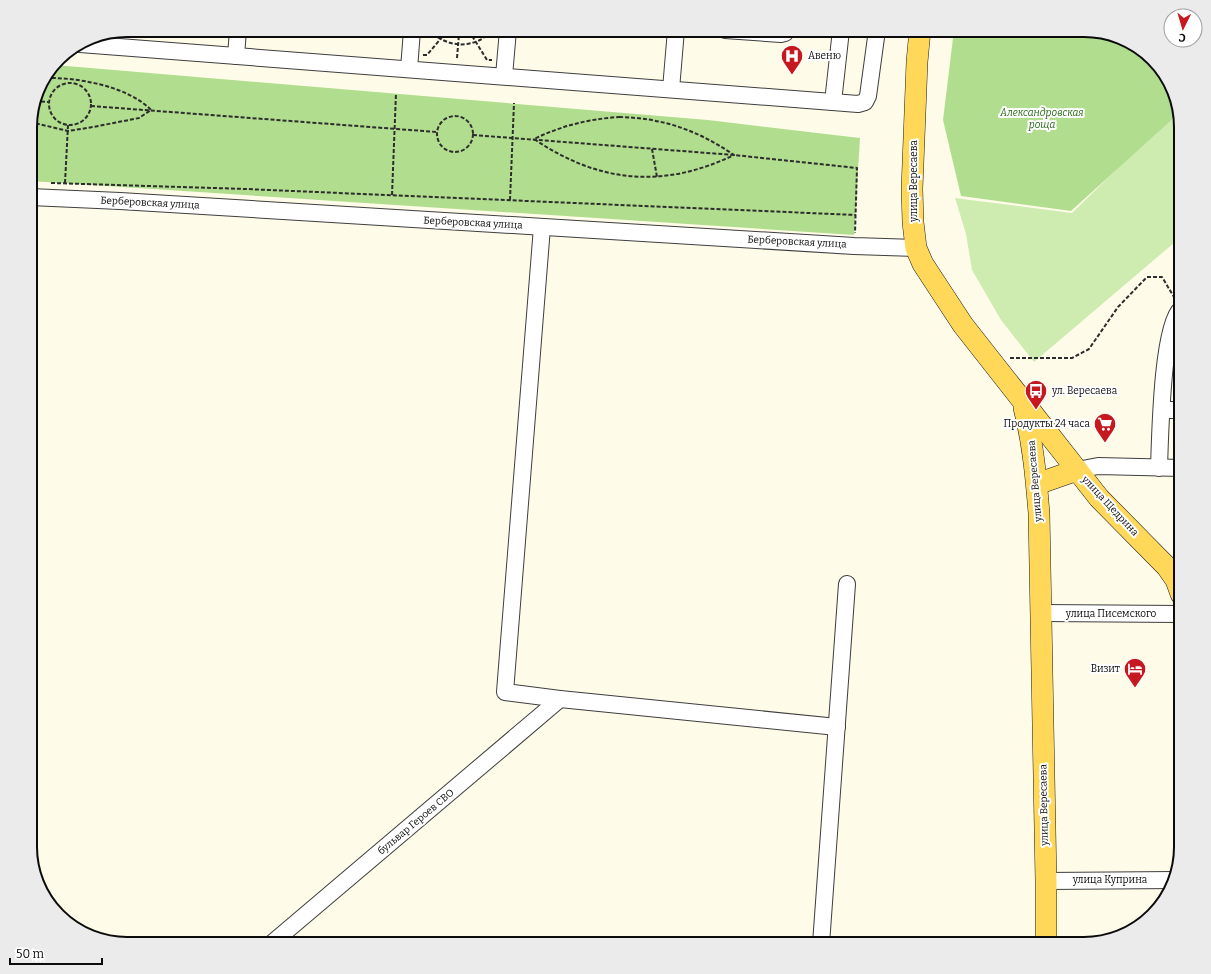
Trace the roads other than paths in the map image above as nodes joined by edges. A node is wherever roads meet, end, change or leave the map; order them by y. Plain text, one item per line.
1 (237, 37) edge
2 (412, 37) edge
3 (507, 37) edge
4 (675, 37) edge
5 (840, 37) edge
6 (876, 37) edge
7 (919, 37) edge
8 (92, 44) edge
9 (236, 56) junction
10 (410, 62) junction
11 (505, 69) junction
12 (671, 89) junction
13 (833, 102) junction
14 (37, 197) edge
15 (542, 227) junction
16 (916, 248) junction
17 (1174, 316) edge
18 (1022, 400) junction
19 (1162, 410) junction
20 (1174, 410) edge
21 (1159, 468) junction
22 (1174, 468) edge
23 (1077, 470) junction
24 (1037, 484) junction
25 (1174, 577) edge
26 (847, 584) dead end
27 (1041, 613) junction
28 (1174, 614) edge
29 (560, 699) junction
30 (837, 726) junction
31 (1168, 880) edge
32 (1046, 881) junction
33 (280, 937) edge
34 (821, 937) edge
35 (1046, 937) edge

1 - 9 street
2 - 10 street
3 - 11 street
4 - 12 street
5 - 13 street
6 - 13 street
7 - 16 main road, улица Вересаева
8 - 9 street
9 - 10 street
10 - 11 street
11 - 12 street
12 - 13 street
14 - 15 street, Берберовская улица
15 - 16 street, Берберовская улица
15 - 29 street
16 - 18 main road, улица Вересаева
17 - 19 street
18 - 23 main road, улица Щедрина
18 - 24 main road, улица Вересаева
19 - 20 street
19 - 21 street
21 - 22 street
21 - 23 street
23 - 24 main road
23 - 25 main road, улица Щедрина
24 - 27 main road, улица Вересаева
26 - 30 street
27 - 28 street, улица Писемского
27 - 32 main road, улица Вересаева
29 - 30 street
29 - 33 street, бульвар Героев СВО
30 - 34 street
31 - 32 street, улица Куприна
32 - 35 main road, улица Вересаева

